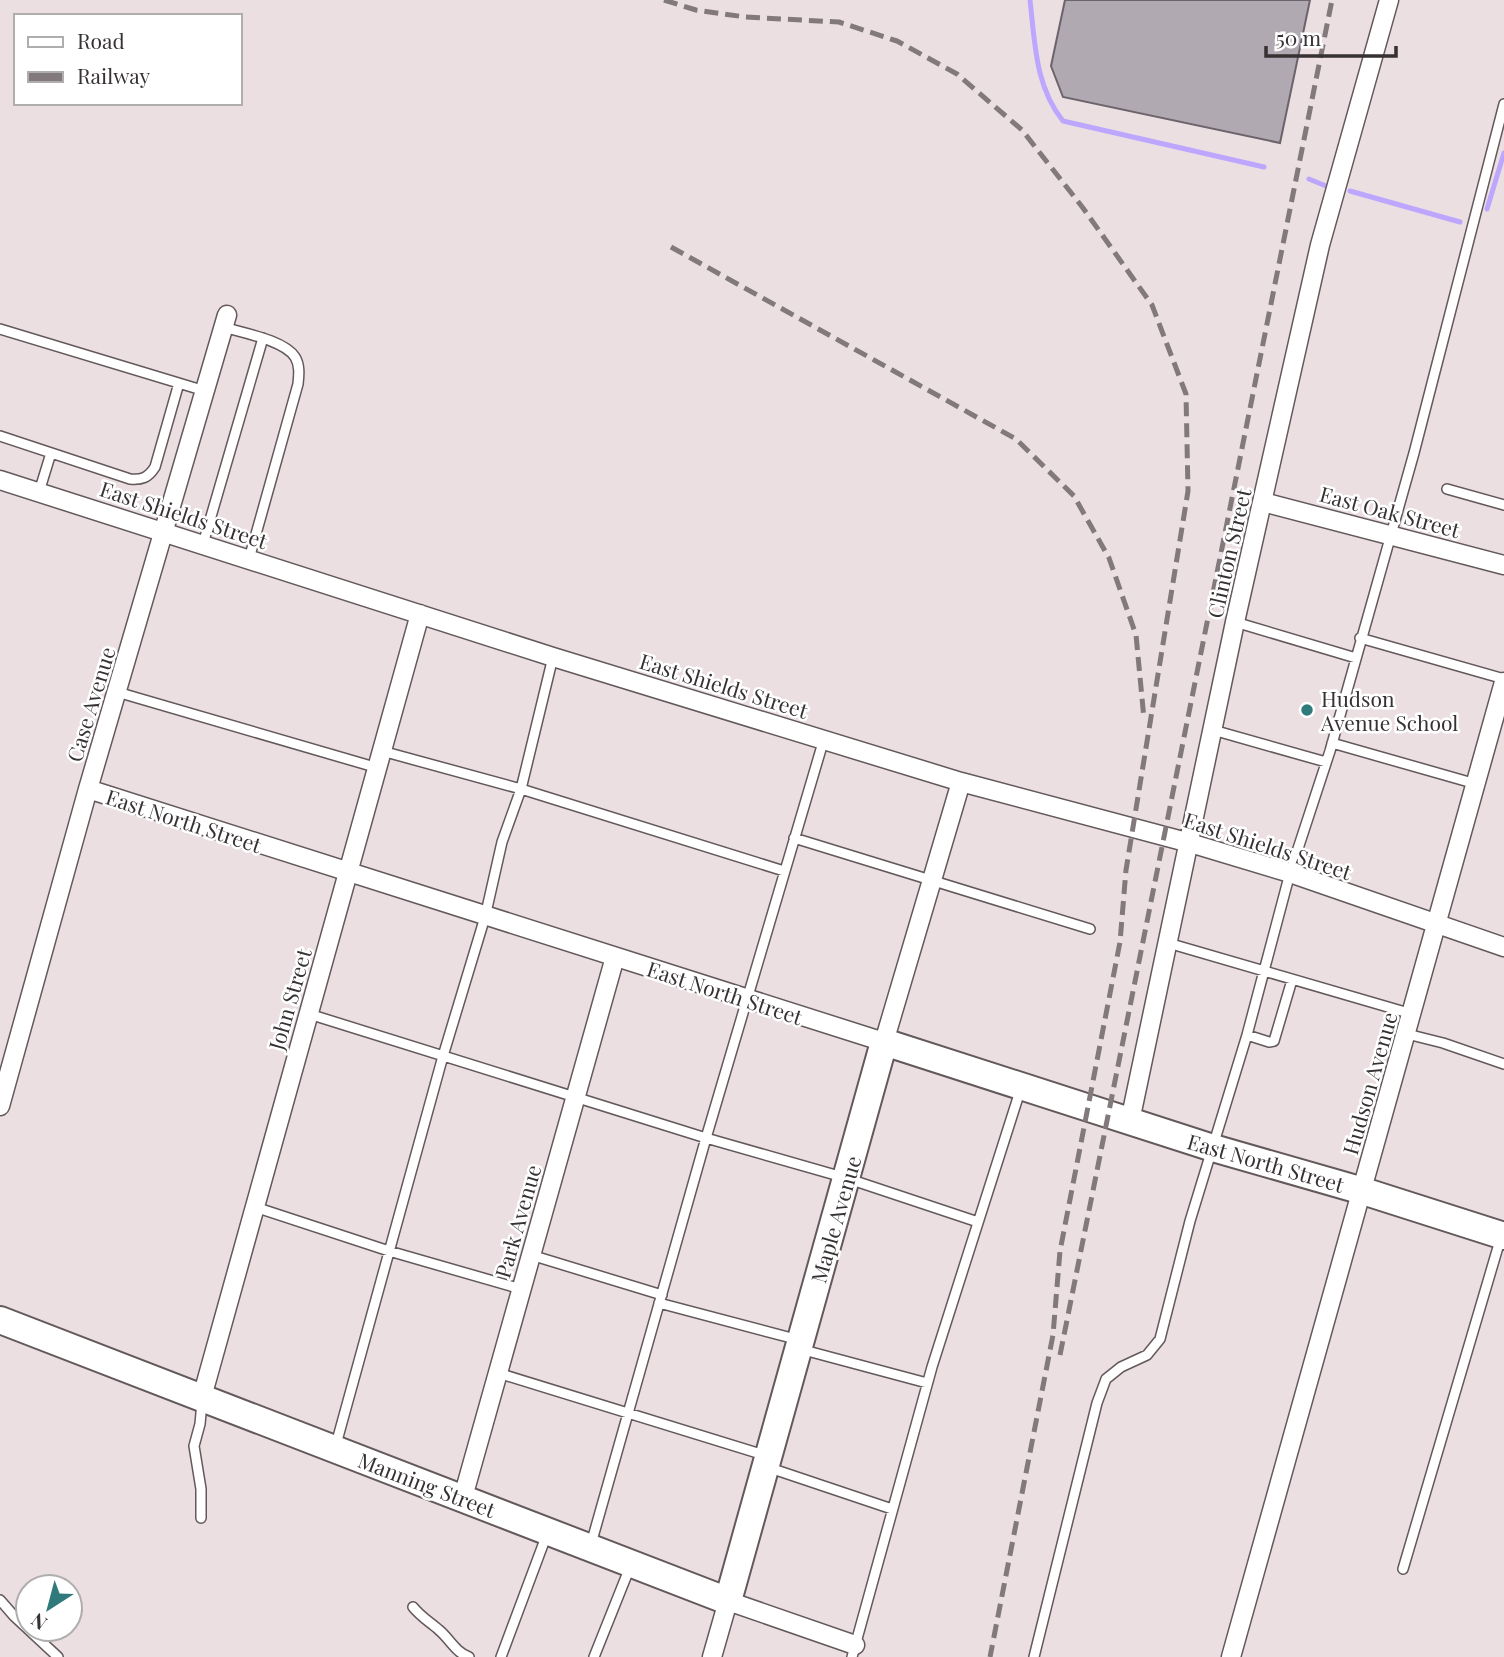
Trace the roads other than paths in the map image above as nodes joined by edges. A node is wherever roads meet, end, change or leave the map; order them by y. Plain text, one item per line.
1 (1389, 0) edge
2 (1504, 104) edge
3 (225, 321) joint
4 (0, 329) edge
5 (263, 338) junction
6 (179, 383) junction
7 (205, 391) junction
8 (0, 436) edge
9 (51, 453) junction
10 (0, 480) edge
11 (1447, 489) dead end
12 (38, 492) junction
13 (1264, 502) junction
14 (1504, 505) edge
15 (165, 531) junction
16 (1389, 534) junction
17 (203, 544) junction
18 (249, 559) junction
19 (1504, 565) edge
20 (420, 614) junction
21 (1236, 621) junction
22 (1360, 638) junction
23 (553, 657) junction
24 (1356, 658) junction
25 (1504, 680) edge
26 (117, 692) junction
27 (1213, 730) junction
28 (824, 739) junction
29 (1332, 743) junction
30 (380, 759) junction
31 (1326, 762) junction
32 (961, 782) junction
33 (1476, 784) junction
34 (88, 789) junction
35 (521, 789) junction
36 (794, 838) junction
37 (1190, 843) junction
38 (784, 871) junction
39 (348, 873) junction
40 (1290, 873) junction
41 (932, 880) junction
42 (485, 917) junction
43 (1437, 925) junction
44 (1090, 929) dead end
45 (1168, 943) junction
46 (1504, 947) edge
47 (615, 957) junction
48 (1263, 971) junction
49 (1292, 979) junction
50 (748, 1000) junction
51 (309, 1014) junction
52 (1412, 1014) junction
53 (1407, 1034) junction
54 (1247, 1035) junction
55 (884, 1042) junction
56 (443, 1056) junction
57 (1504, 1064) edge
58 (1022, 1087) junction
59 (576, 1096) junction
60 (0, 1106) edge
61 (1130, 1121) junction
62 (706, 1138) junction
63 (1213, 1148) junction
64 (846, 1178) junction
65 (1363, 1191) junction
66 (255, 1207) junction
67 (978, 1222) junction
68 (1502, 1236) edge
69 (389, 1251) junction
70 (531, 1255) junction
71 (521, 1289) junction
72 (661, 1299) junction
73 (0, 1320) edge
74 (800, 1344) junction
75 (498, 1373) junction
76 (927, 1383) junction
77 (202, 1396) junction
78 (628, 1414) junction
79 (334, 1449) junction
80 (767, 1462) junction
81 (463, 1497) junction
82 (892, 1508) junction
83 (201, 1518) dead end
84 (548, 1531) junction
85 (591, 1547) junction
86 (631, 1563) junction
87 (1403, 1569) dead end
88 (0, 1600) edge
89 (728, 1601) junction
90 (413, 1607) dead end
91 (854, 1651) edge
92 (58, 1657) edge
93 (468, 1657) edge
94 (501, 1657) edge
95 (594, 1657) edge
96 (712, 1657) edge
97 (1034, 1657) edge
98 (1231, 1657) edge

1 - 13 street, Clinton Street
2 - 16 lane
3 - 5 lane
3 - 7 street, Case Avenue
4 - 6 lane
5 - 17 lane
5 - 18 lane
6 - 7 lane
6 - 9 lane
7 - 15 street, Case Avenue
8 - 9 lane
9 - 12 lane
10 - 12 street, East Shields Street
11 - 14 lane
12 - 15 street, East Shields Street
13 - 16 street, East Oak Street
13 - 21 street, Clinton Street
15 - 17 street, East Shields Street
15 - 26 street, Case Avenue
16 - 19 street, East Oak Street
16 - 22 lane
17 - 18 street, East Shields Street
18 - 20 street, East Shields Street
20 - 23 street, East Shields Street
20 - 30 street, John Street
21 - 24 lane
21 - 27 street, Clinton Street
22 - 24 lane
22 - 25 lane
23 - 28 street, East Shields Street
23 - 35 lane
24 - 29 lane
25 - 33 street, Hudson Avenue
26 - 30 lane
26 - 34 street, Case Avenue
27 - 31 lane
27 - 37 street, Clinton Street
28 - 32 street, East Shields Street
28 - 36 lane
29 - 31 lane
29 - 33 lane
30 - 35 lane
30 - 39 street, John Street
31 - 40 lane
32 - 37 street, East Shields Street
32 - 41 street, Maple Avenue
33 - 43 street, Hudson Avenue
34 - 39 street, East North Street
34 - 60 street, Case Avenue
35 - 38 lane
35 - 42 lane
36 - 38 lane
36 - 41 lane
37 - 40 street, East Shields Street
37 - 45 street, Clinton Street
38 - 50 lane
39 - 42 street, East North Street
39 - 51 street, John Street
40 - 43 street, East Shields Street
40 - 48 lane
41 - 44 lane
41 - 55 street, Maple Avenue
42 - 47 street, East North Street
42 - 56 lane
43 - 46 street, East Shields Street
43 - 52 street, Hudson Avenue
45 - 48 lane
45 - 61 street, Clinton Street
47 - 50 street, East North Street
47 - 59 street, Park Avenue
48 - 49 lane
48 - 54 lane
49 - 52 lane
49 - 54 lane
50 - 55 street, East North Street
50 - 62 lane
51 - 56 lane
51 - 66 street, John Street
52 - 53 street, Hudson Avenue
53 - 57 lane
53 - 65 street, Hudson Avenue
54 - 63 lane
55 - 58 street, East North Street
55 - 64 street, Maple Avenue
56 - 59 lane
56 - 69 lane
58 - 61 street, East North Street
58 - 67 lane
59 - 62 lane
59 - 70 street, Park Avenue
61 - 63 street, East North Street
62 - 64 lane
62 - 72 lane
63 - 65 street, East North Street
63 - 97 lane
64 - 67 lane
64 - 74 street, Maple Avenue
65 - 68 street, East North Street
65 - 98 street, Hudson Avenue
66 - 69 lane
66 - 77 street, John Street
67 - 76 lane
68 - 87 lane
69 - 71 lane
69 - 79 lane
70 - 71 street, Park Avenue
70 - 72 lane
71 - 75 street, Park Avenue
72 - 74 lane
72 - 78 lane
73 - 77 street, Manning Street
74 - 76 lane
74 - 80 street, Maple Avenue
75 - 78 lane
75 - 81 street, Park Avenue
76 - 82 lane
77 - 79 street, Manning Street
77 - 83 lane
78 - 80 lane
78 - 85 lane
79 - 81 street, Manning Street
80 - 82 lane
80 - 89 street, Maple Avenue
81 - 84 street, Manning Street
82 - 91 lane
84 - 85 street, Manning Street
84 - 94 lane
85 - 86 street, Manning Street
86 - 89 street, Manning Street
86 - 95 lane
88 - 92 lane
89 - 91 street, Manning Street
89 - 96 street, Maple Avenue
90 - 93 lane

